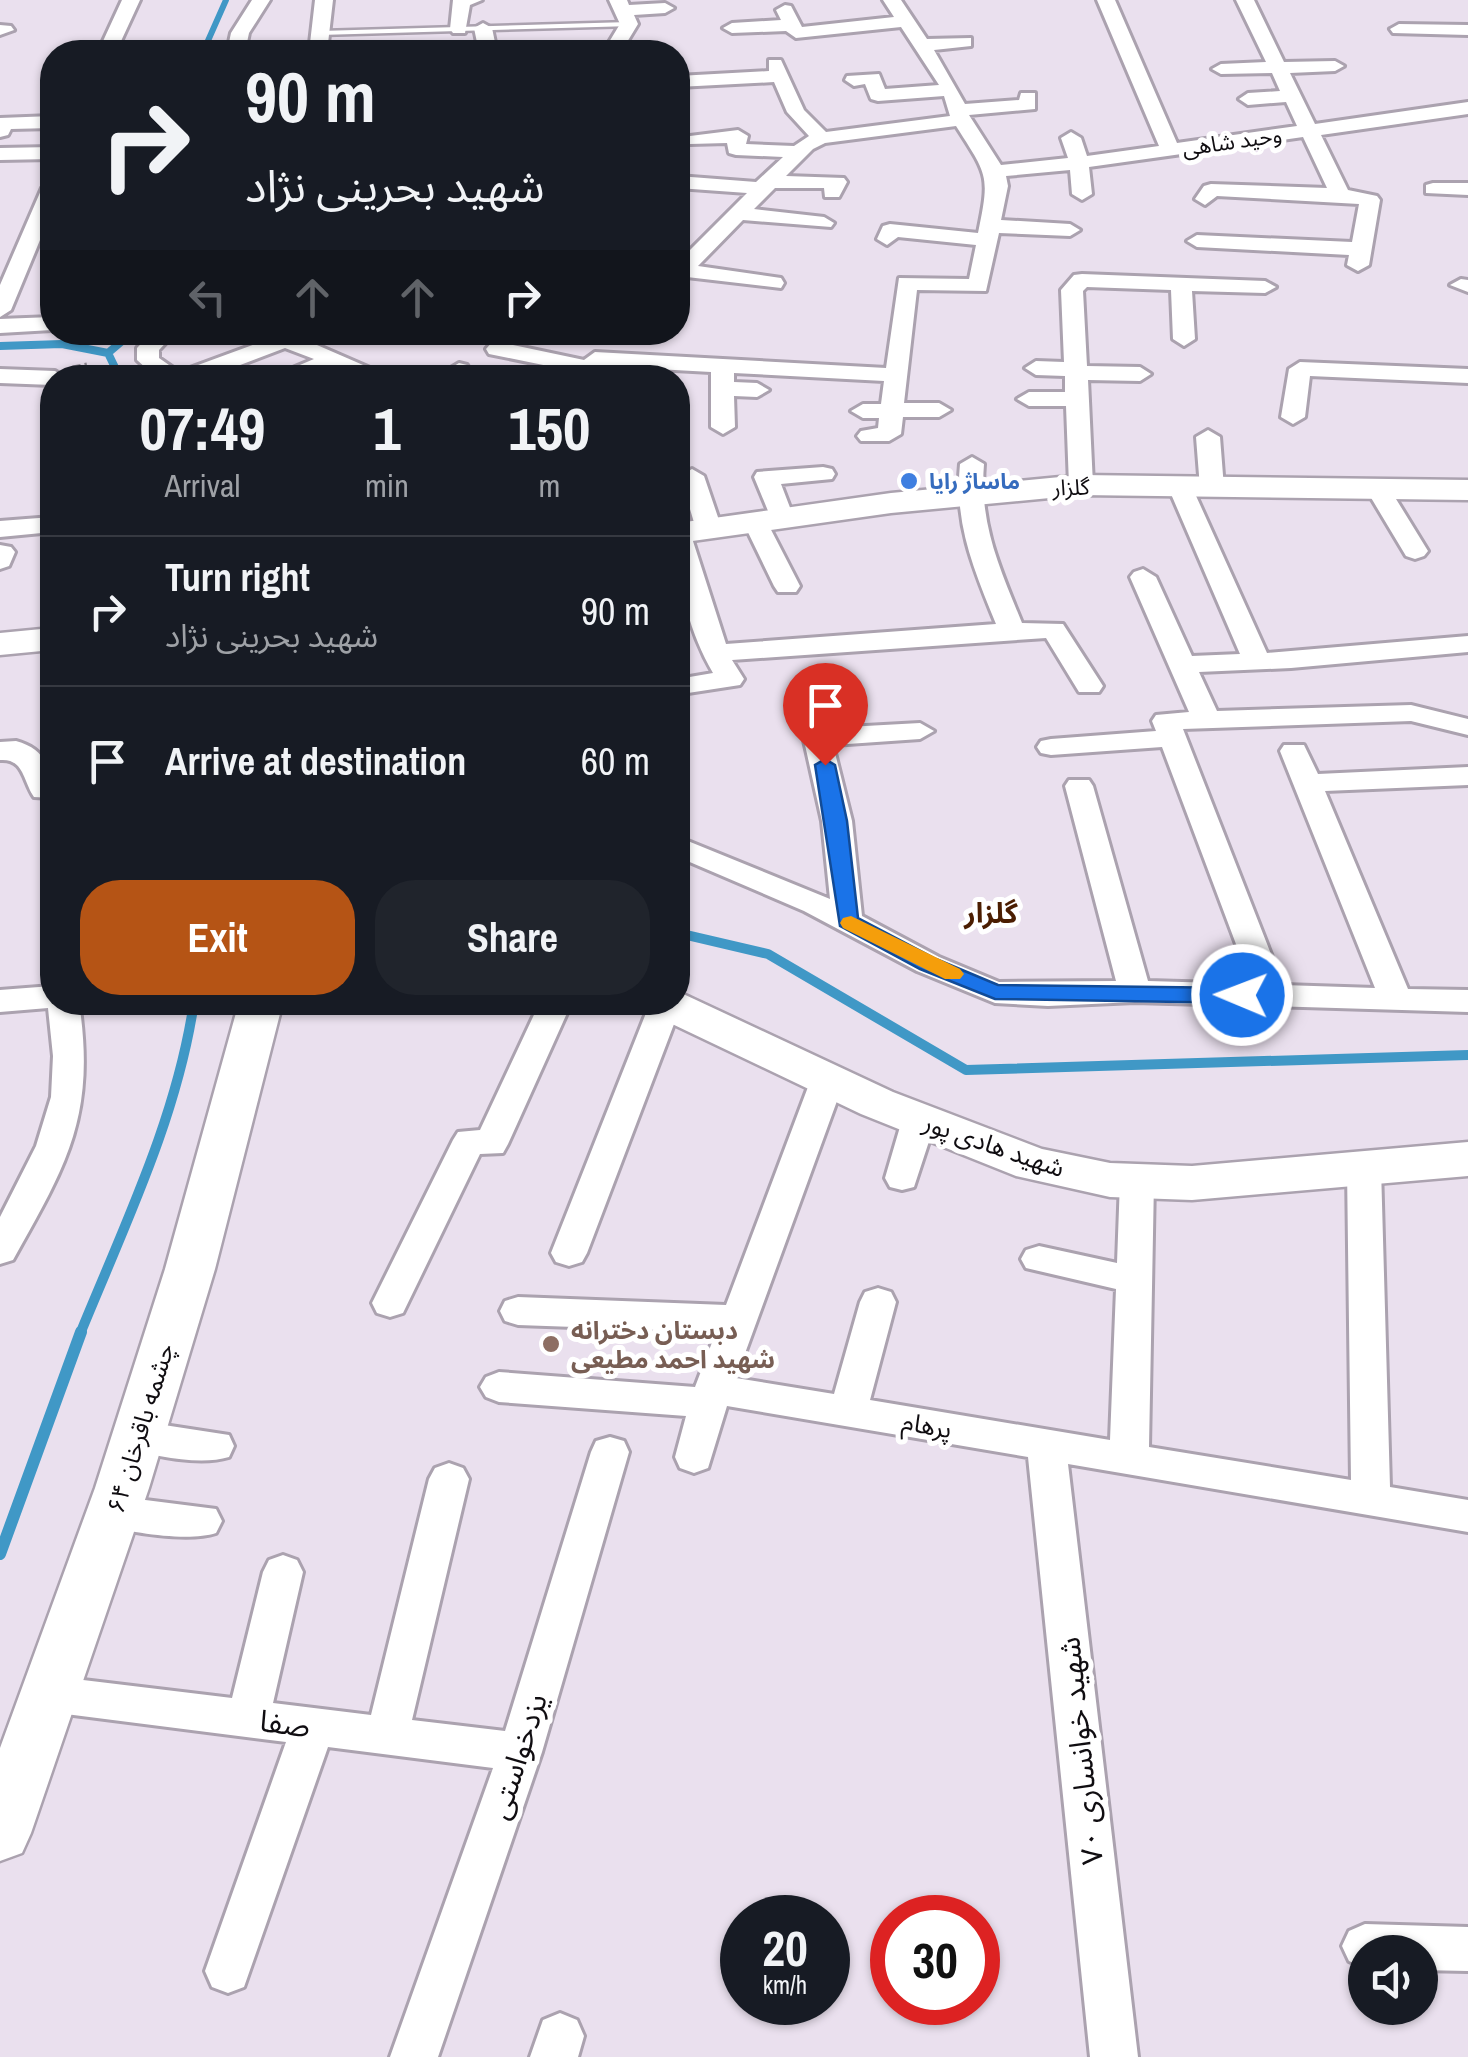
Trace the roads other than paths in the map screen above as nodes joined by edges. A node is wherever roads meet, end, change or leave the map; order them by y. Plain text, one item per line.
1 (132, 0) edge
2 (261, 0) edge
3 (324, 0) edge
4 (473, 0) edge
5 (1106, 0) edge
6 (1245, 0) edge
7 (666, 8) dead end
8 (899, 10) edge
9 (1458, 10) dead end
10 (623, 12) edge
11 (856, 16) dead end
12 (482, 28) junction
13 (732, 28) dead end
14 (459, 29) junction
15 (1398, 29) dead end
16 (1468, 29) edge
17 (113, 40) edge
18 (239, 40) edge
19 (319, 40) edge
20 (349, 40) edge
21 (485, 40) edge
22 (615, 40) edge
23 (965, 42) dead end
24 (923, 45) junction
25 (1335, 66) dead end
26 (1279, 68) junction
27 (1221, 70) dead end
28 (690, 80) edge
29 (854, 80) dead end
30 (951, 90) junction
31 (1293, 96) junction
32 (1028, 97) dead end
33 (1248, 99) dead end
34 (1468, 108) edge
35 (961, 115) junction
36 (40, 122) edge
37 (1310, 130) junction
38 (1, 131) edge
39 (821, 138) junction
40 (1071, 138) dead end
41 (697, 140) dead end
42 (1170, 150) junction
43 (798, 152) junction
44 (1148, 152) junction
45 (0, 154) edge
46 (40, 154) edge
47 (1079, 163) junction
48 (995, 171) junction
49 (1162, 171) dead end
50 (690, 182) edge
51 (763, 185) junction
52 (1468, 188) edge
53 (1433, 189) dead end
54 (832, 193) dead end
55 (1082, 194) dead end
56 (1340, 194) junction
57 (1205, 200) dead end
58 (736, 214) junction
59 (938, 216) dead end
60 (824, 224) dead end
61 (40, 225) edge
62 (989, 228) junction
63 (1070, 230) dead end
64 (887, 240) dead end
65 (1198, 240) dead end
66 (690, 241) edge
67 (706, 244) junction
68 (690, 261) edge
69 (690, 272) edge
70 (1181, 284) junction
71 (1265, 286) dead end
72 (2, 301) edge
73 (905, 303) junction
74 (936, 304) dead end
75 (761, 309) dead end
76 (40, 324) edge
77 (0, 326) edge
78 (1184, 338) dead end
79 (256, 345) edge
80 (312, 345) edge
81 (501, 345) edge
82 (610, 345) edge
83 (328, 349) junction
84 (1442, 350) dead end
85 (212, 365) edge
86 (302, 365) edge
87 (358, 365) edge
88 (577, 365) edge
89 (594, 365) edge
90 (1036, 368) dead end
91 (1077, 371) junction
92 (897, 374) junction
93 (1140, 374) dead end
94 (1443, 374) junction
95 (690, 375) edge
96 (0, 376) edge
97 (1468, 376) edge
98 (40, 377) edge
99 (722, 377) junction
100 (757, 390) dead end
101 (1029, 399) dead end
102 (1078, 399) junction
103 (892, 410) junction
104 (939, 410) dead end
105 (863, 411) dead end
106 (1293, 417) dead end
107 (723, 427) dead end
108 (869, 436) dead end
109 (1208, 437) dead end
110 (823, 474) dead end
111 (692, 476) dead end
112 (970, 479) junction
113 (1081, 485) junction
114 (1196, 487) junction
115 (1468, 490) edge
116 (1379, 491) junction
117 (690, 504) edge
118 (769, 520) junction
119 (40, 530) edge
120 (690, 532) edge
121 (690, 541) edge
122 (1, 547) edge
123 (1416, 551) dead end
124 (1143, 577) dead end
125 (787, 586) dead end
126 (1012, 631) junction
127 (40, 640) edge
128 (0, 644) edge
129 (1468, 644) edge
130 (716, 653) junction
131 (1257, 662) junction
132 (1182, 664) junction
133 (690, 685) edge
134 (1089, 686) dead end
135 (809, 700) dead end
136 (1206, 720) junction
137 (1468, 727) edge
138 (1169, 730) junction
139 (920, 731) dead end
140 (819, 737) junction
141 (1051, 747) dead end
142 (1294, 751) dead end
143 (0, 752) edge
144 (1468, 776) edge
145 (40, 780) edge
146 (1307, 783) junction
147 (1079, 786) dead end
148 (690, 851) edge
149 (847, 921) junction
150 (1134, 991) junction
151 (1270, 995) junction
152 (40, 998) edge
153 (1396, 999) junction
154 (0, 1000) edge
155 (1468, 1001) edge
156 (64, 1015) edge
157 (260, 1015) edge
158 (550, 1015) edge
159 (660, 1015) edge
160 (690, 1015) edge
161 (828, 1079) junction
162 (919, 1120) junction
163 (1468, 1158) edge
164 (1364, 1168) junction
165 (902, 1178) dead end
166 (1137, 1181) junction
167 (0, 1251) edge
168 (569, 1253) dead end
169 (1039, 1259) dead end
170 (1134, 1280) junction
171 (878, 1302) dead end
172 (390, 1303) dead end
173 (518, 1311) dead end
174 (739, 1319) junction
175 (499, 1387) dead end
176 (712, 1396) junction
177 (848, 1412) junction
178 (138, 1436) junction
179 (1046, 1445) junction
180 (215, 1446) dead end
181 (610, 1452) dead end
182 (694, 1456) dead end
183 (1129, 1459) junction
184 (449, 1479) dead end
185 (1371, 1500) junction
186 (114, 1512) junction
187 (202, 1521) dead end
188 (1466, 1523) edge
189 (282, 1572) dead end
190 (50, 1694) junction
191 (248, 1719) junction
192 (313, 1727) junction
193 (387, 1736) junction
194 (520, 1752) junction
195 (0, 1833) edge
196 (1438, 1948) edge
197 (1468, 1949) edge
198 (228, 1972) dead end
199 (414, 2057) edge
200 (1114, 2057) edge

1 - 17 street
2 - 18 street
3 - 19 street
4 - 14 street
5 - 42 street
6 - 26 street
7 - 10 street
8 - 11 street
8 - 13 street
8 - 24 street
9 - 16 street
10 - 12 lane
10 - 22 street
12 - 14 lane
12 - 21 street
14 - 20 lane
15 - 16 street
23 - 24 street
24 - 30 street
25 - 26 street
26 - 27 street
26 - 31 street
28 - 39 street
29 - 30 street
30 - 35 street
31 - 33 street
31 - 37 street
32 - 35 street
34 - 37 street, وحید شاهی
35 - 39 street
35 - 48 street
36 - 38 street
37 - 42 street, وحید شاهی
37 - 56 street
39 - 43 street
40 - 47 street
41 - 43 street
42 - 44 street, وحید شاهی
43 - 51 street
44 - 47 street, وحید شاهی
44 - 49 street
45 - 46 street
47 - 48 street, وحید شاهی
47 - 55 street
48 - 62 street
50 - 51 street
51 - 54 street
51 - 58 street
52 - 53 street
56 - 57 street
56 - 65 street
58 - 60 street
58 - 67 street
59 - 62 street
61 - 72 street
62 - 63 street
62 - 64 street
62 - 73 street
66 - 67 street
67 - 68 street
69 - 75 street
70 - 71 street
70 - 78 street
70 - 91 street
73 - 74 street
73 - 92 street
76 - 77 street
79 - 85 street
80 - 83 street
81 - 88 street
82 - 89 street
83 - 86 street
83 - 87 street
84 - 94 street
90 - 91 street
91 - 93 street
91 - 102 street
92 - 99 street
92 - 103 street
94 - 97 street
94 - 106 street
95 - 99 street
96 - 98 street
99 - 100 street
99 - 107 street
101 - 102 street
102 - 113 street
103 - 104 street
103 - 105 street
103 - 108 street
109 - 114 street
110 - 118 street
111 - 117 street
112 - 113 street, گلزار
112 - 118 street, گلزار
112 - 126 street
113 - 114 street, گلزار
114 - 116 street, گلزار
114 - 131 street
115 - 116 street, گلزار
116 - 123 street
118 - 120 street, گلزار
118 - 125 street
119 - 122 street
121 - 130 street
124 - 132 street
126 - 130 street
126 - 134 street
127 - 128 street
129 - 131 street
130 - 133 street
131 - 132 street
132 - 136 street
135 - 140 street
136 - 137 street
136 - 138 street
138 - 141 street
138 - 151 street
139 - 140 street
140 - 149 street
142 - 146 street
143 - 145 street
144 - 146 street
146 - 153 street
147 - 150 street
148 - 149 street
149 - 150 street
150 - 151 street
151 - 153 street
152 - 154 street
153 - 155 street
156 - 167 street
157 - 178 street, چشمه باقرخان ۶۴
158 - 172 street
159 - 168 street
160 - 161 street, شهید هادی پور
161 - 162 street, شهید هادی پور
161 - 174 street
162 - 165 street
162 - 166 street, شهید هادی پور
163 - 164 street, شهید هادی پور
164 - 166 street, شهید هادی پور
164 - 185 street
166 - 170 street
169 - 170 street
170 - 183 street
171 - 177 street
173 - 174 street
174 - 176 street
175 - 176 street, پرهام
176 - 177 street, پرهام
176 - 182 street
177 - 179 street, پرهام
178 - 180 street
178 - 186 street, چشمه باقرخان ۶۴
179 - 183 street, پرهام
179 - 200 street, شهید خوانساری ۷۰
181 - 194 street, یزدخواستی
183 - 185 street, پرهام
184 - 193 street
185 - 188 street, پرهام
186 - 187 street
186 - 190 street, چشمه باقرخان ۶۴
189 - 191 street
190 - 191 street, صفا
190 - 195 street, چشمه باقرخان ۶۴
191 - 192 street, صفا
192 - 193 street, صفا
192 - 198 street
193 - 194 street, صفا
194 - 199 street, یزدخواستی
196 - 197 street

